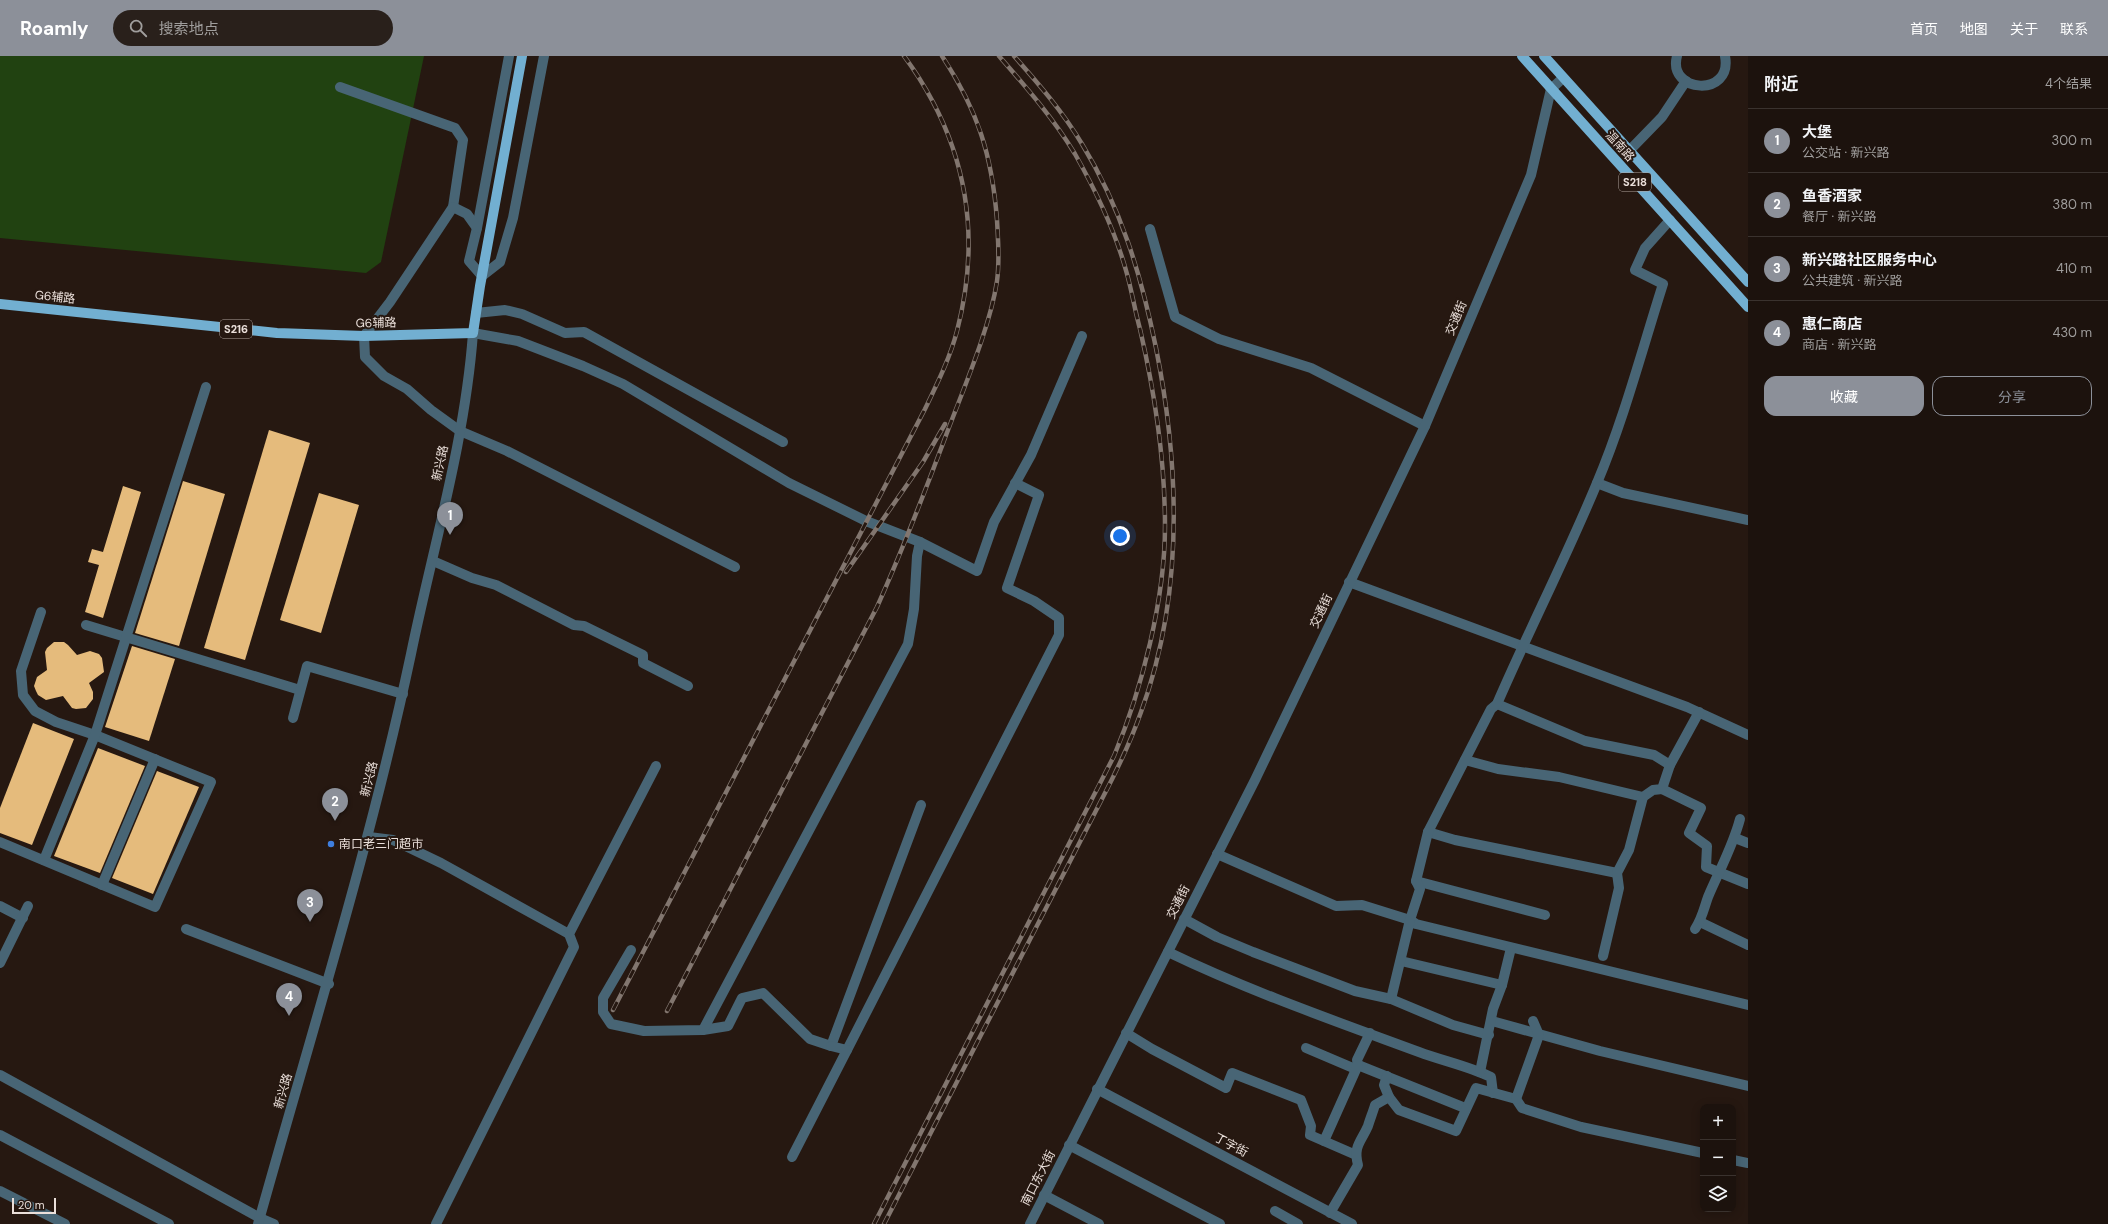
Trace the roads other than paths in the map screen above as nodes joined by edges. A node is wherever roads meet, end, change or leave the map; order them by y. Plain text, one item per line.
1 (509, 56) edge
2 (522, 56) edge
3 (544, 56) edge
4 (1522, 56) edge
5 (1544, 56) edge
6 (1677, 56) edge
7 (1725, 56) edge
8 (1563, 78) junction
9 (1686, 82) junction
10 (340, 87) dead end
11 (1551, 89) junction
12 (1629, 151) junction
13 (454, 208) junction
14 (1670, 220) junction
15 (477, 228) junction
16 (1150, 229) dead end
17 (482, 276) junction
18 (1748, 282) edge
19 (0, 304) edge
20 (1748, 307) edge
21 (476, 313) junction
22 (473, 333) junction
23 (364, 336) junction
24 (1082, 336) dead end
25 (206, 387) dead end
26 (1424, 426) junction
27 (460, 431) junction
28 (783, 442) dead end
29 (1015, 482) junction
30 (1597, 483) junction
31 (1748, 520) edge
32 (920, 542) junction
33 (433, 561) junction
34 (735, 567) dead end
35 (1349, 582) junction
36 (41, 612) dead end
37 (86, 625) dead end
38 (127, 636) junction
39 (1522, 646) junction
40 (688, 686) dead end
41 (300, 690) junction
42 (403, 694) junction
43 (1497, 704) junction
44 (1699, 712) junction
45 (293, 718) dead end
46 (95, 735) junction
47 (1748, 735) edge
48 (155, 759) junction
49 (1465, 760) junction
50 (1670, 765) junction
51 (656, 766) dead end
52 (1662, 789) junction
53 (1644, 797) junction
54 (922, 805) dead end
55 (1740, 819) dead end
56 (1428, 832) junction
57 (369, 837) junction
58 (1735, 838) junction
59 (0, 842) edge
60 (1748, 843) edge
61 (1217, 854) junction
62 (44, 860) junction
63 (1719, 872) junction
64 (1616, 873) junction
65 (1416, 880) junction
66 (1748, 884) edge
67 (102, 885) junction
68 (0, 906) edge
69 (28, 906) dead end
70 (1545, 915) dead end
71 (23, 918) junction
72 (1184, 919) junction
73 (1410, 920) junction
74 (186, 929) dead end
75 (569, 934) junction
76 (1748, 944) edge
77 (1511, 948) junction
78 (631, 950) dead end
79 (1168, 952) junction
80 (1603, 956) dead end
81 (1401, 961) junction
82 (0, 963) edge
83 (329, 984) dead end
84 (1502, 985) junction
85 (1390, 999) junction
86 (1748, 1005) edge
87 (1492, 1021) junction
88 (1533, 1021) dead end
89 (703, 1030) junction
90 (1126, 1033) junction
91 (1370, 1033) junction
92 (1489, 1035) junction
93 (1539, 1035) junction
94 (831, 1046) junction
95 (1306, 1048) dead end
96 (847, 1050) junction
97 (1358, 1065) junction
98 (1480, 1072) junction
99 (0, 1075) edge
100 (1387, 1076) junction
101 (1748, 1086) edge
102 (1097, 1089) junction
103 (1493, 1093) junction
104 (1389, 1097) junction
105 (1516, 1099) junction
106 (1465, 1108) junction
107 (0, 1135) edge
108 (1324, 1141) junction
109 (1069, 1145) junction
110 (1700, 1152) edge
111 (1356, 1155) junction
112 (792, 1157) dead end
113 (1736, 1161) edge
114 (1748, 1163) edge
115 (0, 1191) edge
116 (1044, 1195) junction
117 (1275, 1211) dead end
118 (1330, 1213) junction
119 (259, 1221) edge
120 (65, 1224) edge
121 (169, 1224) edge
122 (274, 1224) edge
123 (436, 1224) edge
124 (1030, 1224) edge
125 (1100, 1224) edge
126 (1220, 1224) edge
127 (1298, 1224) edge
128 (1352, 1224) edge

1 - 15 street
2 - 17 main road
3 - 17 street
4 - 11 main road, 温南路 / S218
5 - 8 main road, 温南路 / S218
6 - 9 street
7 - 9 street
8 - 11 street
8 - 12 main road, 温南路 / S218
9 - 12 street
10 - 13 street
11 - 14 main road, 温南路 / S218
11 - 26 street, 交通街
12 - 18 main road, 温南路 / S218
13 - 15 street
13 - 23 street
14 - 20 main road, 温南路 / S218
14 - 30 street
15 - 17 street
16 - 26 street
17 - 21 main road
19 - 23 main road, G6辅路 / S216
21 - 22 main road
21 - 28 street
22 - 23 main road, G6辅路 / S216
22 - 27 street, 新兴路
22 - 32 street
23 - 27 street
24 - 29 street
25 - 38 street
26 - 35 street, 交通街
27 - 33 street, 新兴路
27 - 34 street
29 - 32 street
29 - 96 street
30 - 31 street
30 - 39 street
32 - 89 street
33 - 40 street
33 - 42 street, 新兴路
35 - 39 street
35 - 61 street, 交通街
36 - 46 street
37 - 38 street
38 - 41 street
38 - 46 street
39 - 43 street
39 - 44 street
41 - 42 street
41 - 45 street
42 - 57 street, 新兴路
43 - 49 street
43 - 50 street
44 - 47 street
44 - 50 street
46 - 48 street
46 - 62 street
48 - 67 street
48 - 67 street
49 - 53 street
49 - 56 street
50 - 52 street
51 - 75 street
52 - 53 street
52 - 63 street
53 - 64 street
54 - 94 street
55 - 58 street
56 - 64 street
56 - 65 street
57 - 75 street
57 - 119 street, 新兴路
58 - 60 street
58 - 63 street
59 - 62 street
61 - 72 street, 交通街
61 - 73 street
62 - 67 street
63 - 66 street
63 - 76 street
64 - 80 street
65 - 70 street
65 - 73 street
68 - 71 street
69 - 71 street
71 - 82 street
72 - 79 street, 交通街
72 - 85 street
73 - 77 street
73 - 81 street
74 - 83 street
75 - 123 street
77 - 84 street
77 - 86 street
78 - 89 street
79 - 90 street, 交通街
79 - 91 street
81 - 84 street
81 - 85 street
84 - 87 street
85 - 92 street
87 - 92 street
87 - 93 street
88 - 93 street
89 - 94 street
90 - 102 street, 交通街
90 - 108 street
91 - 97 street
91 - 98 street
92 - 98 street
93 - 101 street
93 - 105 street
94 - 96 street
95 - 97 street
96 - 112 street
97 - 100 street
97 - 108 street
98 - 103 street
99 - 119 street
100 - 104 street
100 - 106 street
102 - 109 street, 交通街
102 - 118 street, 丁字街
103 - 105 street
103 - 106 street
104 - 106 street
104 - 111 street
105 - 110 street
107 - 121 street
108 - 111 street
109 - 116 street, 南口东大街
109 - 126 street
111 - 118 street
113 - 114 street
115 - 120 street
116 - 124 street, 南口东大街
116 - 125 street
117 - 127 street
118 - 128 street, 丁字街
119 - 122 street

